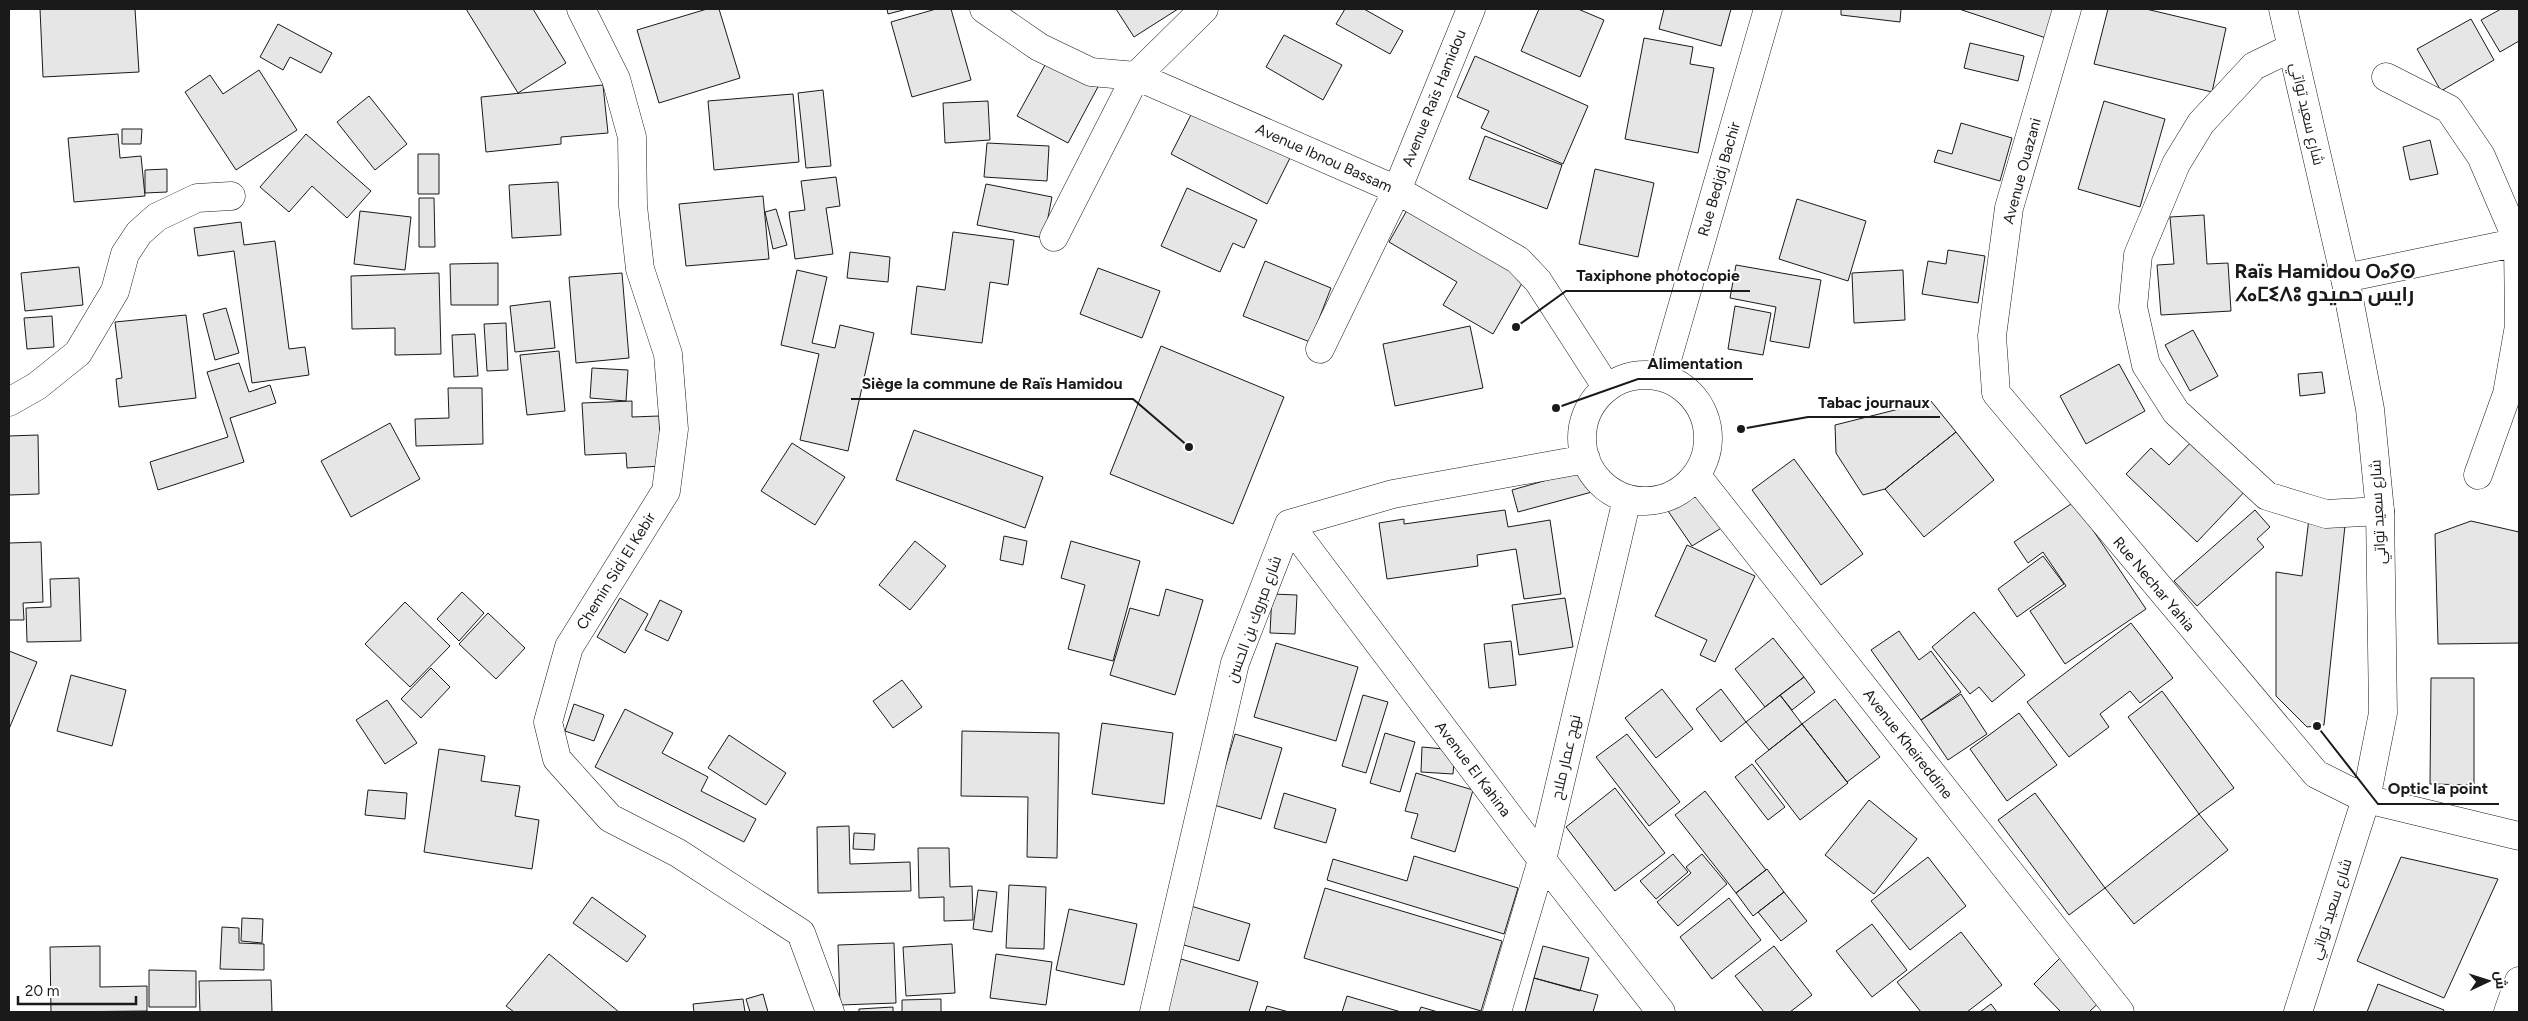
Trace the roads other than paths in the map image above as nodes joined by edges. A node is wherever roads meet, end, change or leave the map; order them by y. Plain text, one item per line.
1 (581, 9) edge
2 (984, 9) edge
3 (1204, 9) edge
4 (1471, 9) edge
5 (1768, 9) edge
6 (2067, 9) edge
7 (2283, 9) edge
8 (2292, 48) junction
9 (1136, 76) junction
10 (2386, 77) dead end
11 (1397, 190) junction
12 (231, 196) dead end
13 (1054, 236) dead end
14 (2518, 242) edge
15 (2345, 278) junction
16 (1992, 336) joint
17 (1320, 349) dead end
18 (1662, 378) junction
19 (1607, 388) junction
20 (9, 402) edge
21 (1586, 459) junction
22 (1696, 475) junction
23 (2478, 475) dead end
24 (1627, 499) junction
25 (2380, 511) junction
26 (1289, 524) junction
27 (2366, 799) junction
28 (2519, 836) edge
29 (1542, 860) junction
30 (2519, 981) edge
31 (830, 1012) edge
32 (1154, 1012) edge
33 (1497, 1012) edge
34 (1661, 1012) edge
35 (2120, 1012) edge
36 (2298, 1012) edge
37 (2508, 1012) edge

1 - 31 street, Chemin Sidi El Kebir
2 - 9 street, Avenue Ibnou Bassam
3 - 9 street
4 - 11 street, Avenue Raïs Hamidou
5 - 18 street, Rue Bedjdj Bachir
6 - 16 street, Avenue Ouazani
7 - 8 street, شارع سعيد تواتي
8 - 15 street, شارع سعيد تواتي
8 - 25 street
9 - 11 street, Avenue Ibnou Bassam
9 - 13 street
10 - 14 street
11 - 17 street, Avenue Raïs Hamidou
11 - 19 street, Avenue Ibnou Bassam
12 - 20 street
14 - 15 street
14 - 23 street
15 - 25 street, شارع سعيد تواتي
16 - 27 street, Rue Nechar Yahia
18 - 19 street
18 - 22 street
19 - 21 street
21 - 24 street
21 - 26 street
22 - 24 street
22 - 35 street, Avenue Kheireddine
24 - 29 street, نهج عمار ملاح
25 - 27 street, شارع سعيد تواتي
26 - 29 street, Avenue El Kahina
26 - 32 street, شارع مبروك بن الحسن
27 - 28 street, Rue Nechar Yahia
27 - 36 street, شارع سعيد تواتي
29 - 33 street, نهج عمار ملاح
29 - 34 street, Avenue El Kahina
30 - 37 street

